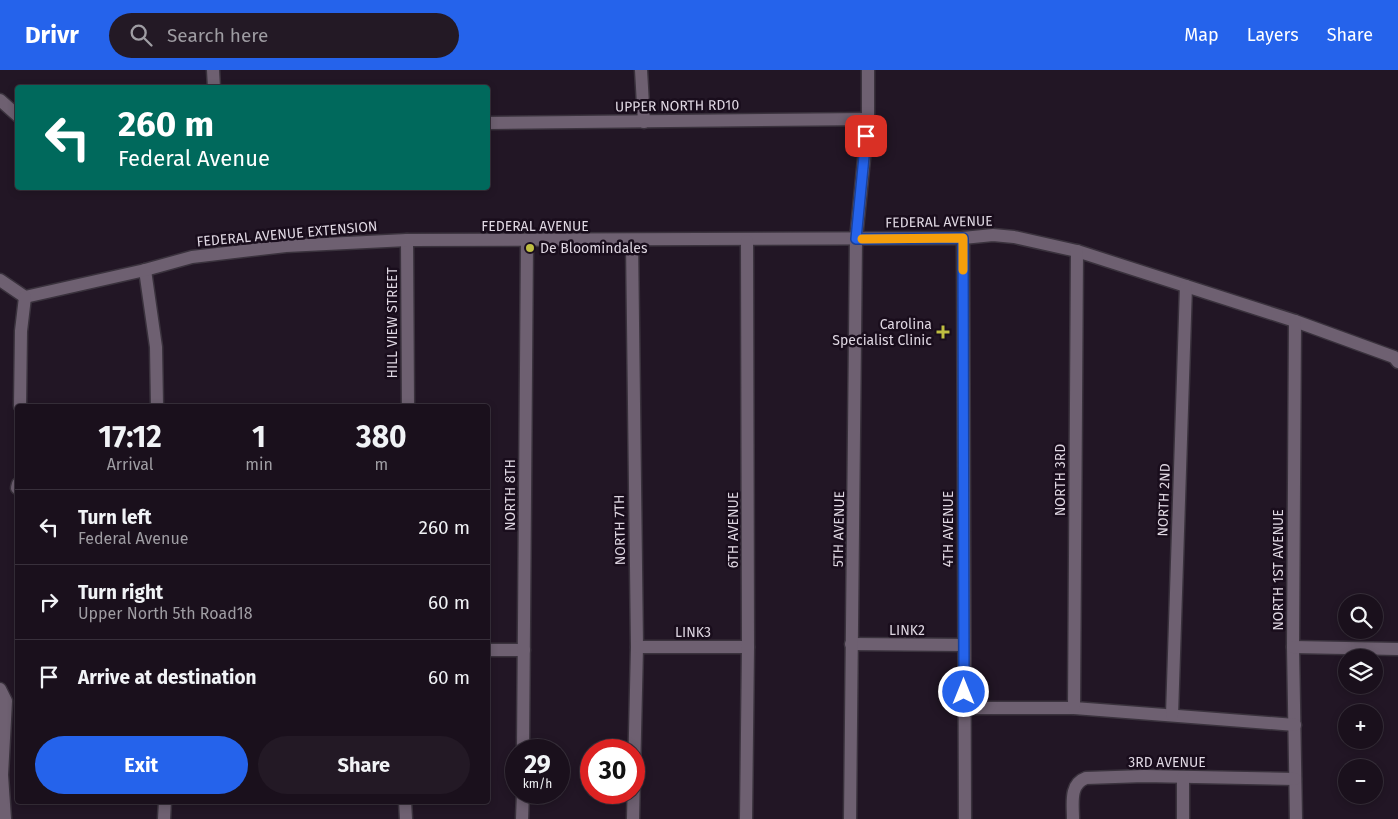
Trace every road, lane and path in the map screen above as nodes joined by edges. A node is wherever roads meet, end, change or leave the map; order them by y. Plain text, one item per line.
1 (213, 70) edge
2 (641, 70) edge
3 (868, 70) edge
4 (214, 85) edge
5 (0, 100) edge
6 (15, 113) edge
7 (868, 119) junction
8 (644, 122) junction
9 (490, 123) edge
10 (963, 238) junction
11 (856, 239) junction
12 (407, 240) junction
13 (527, 241) junction
14 (632, 241) junction
15 (746, 241) junction
16 (1077, 252) junction
17 (146, 270) junction
18 (0, 280) edge
19 (1186, 286) junction
20 (24, 297) junction
21 (1295, 321) junction
22 (1396, 360) edge
23 (20, 404) edge
24 (157, 404) edge
25 (408, 404) edge
26 (851, 644) junction
27 (964, 645) junction
28 (637, 647) junction
29 (748, 647) junction
30 (1293, 647) junction
31 (1398, 649) edge
32 (490, 650) edge
33 (524, 650) junction
34 (0, 689) edge
35 (964, 708) junction
36 (1074, 708) junction
37 (1172, 715) junction
38 (1295, 725) junction
39 (523, 739) edge
40 (1183, 777) junction
41 (1295, 779) junction
42 (165, 804) edge
43 (405, 804) edge
44 (522, 804) edge
45 (5, 819) edge
46 (164, 819) edge
47 (406, 819) edge
48 (522, 819) edge
49 (634, 819) edge
50 (746, 819) edge
51 (850, 819) edge
52 (964, 819) edge
53 (1073, 819) edge
54 (1183, 819) edge
55 (1296, 819) edge

1 - 4 street
2 - 8 street
3 - 7 street, 5TH AVENUE
5 - 6 street
7 - 8 street, UPPER NORTH RD10
7 - 11 street, 5TH AVENUE
8 - 9 street, UPPER NORTH RD10
10 - 11 street, FEDERAL AVENUE
10 - 16 street, FEDERAL AVENUE
10 - 27 street, 4TH AVENUE
11 - 15 street, FEDERAL AVENUE
11 - 26 street, 5TH AVENUE
12 - 13 street, FEDERAL AVENUE
12 - 17 street, FEDERAL AVENUE EXTENSION
12 - 25 street, HILL VIEW STREET
13 - 14 street, FEDERAL AVENUE
13 - 33 street, NORTH 8TH
14 - 15 street, FEDERAL AVENUE
14 - 28 street, NORTH 7TH
15 - 29 street, 6TH AVENUE
16 - 19 street, FEDERAL AVENUE
16 - 36 street, NORTH 3RD
17 - 20 street, FEDERAL AVENUE EXTENSION
17 - 24 street
18 - 20 street
19 - 21 street, FEDERAL AVENUE
19 - 37 street, NORTH 2ND
20 - 23 street
21 - 22 street, FEDERAL AVENUE
21 - 30 street, NORTH 1ST AVENUE
26 - 27 street, LINK2
26 - 51 street, 5TH AVENUE
27 - 35 street, 4TH AVENUE
28 - 29 street, LINK3
28 - 49 street, NORTH 7TH
29 - 50 street, 6TH AVENUE
30 - 31 street
30 - 38 street, NORTH 1ST AVENUE
32 - 33 street
33 - 39 street, NORTH 8TH
34 - 45 street
35 - 36 street
35 - 52 street, 4TH AVENUE
36 - 37 street
37 - 38 street
38 - 41 street, NORTH 1ST AVENUE
40 - 41 street, 3RD AVENUE
40 - 53 street, 3RD AVENUE
40 - 54 street
41 - 55 street, NORTH 1ST AVENUE
42 - 46 street
43 - 47 street
44 - 48 street

